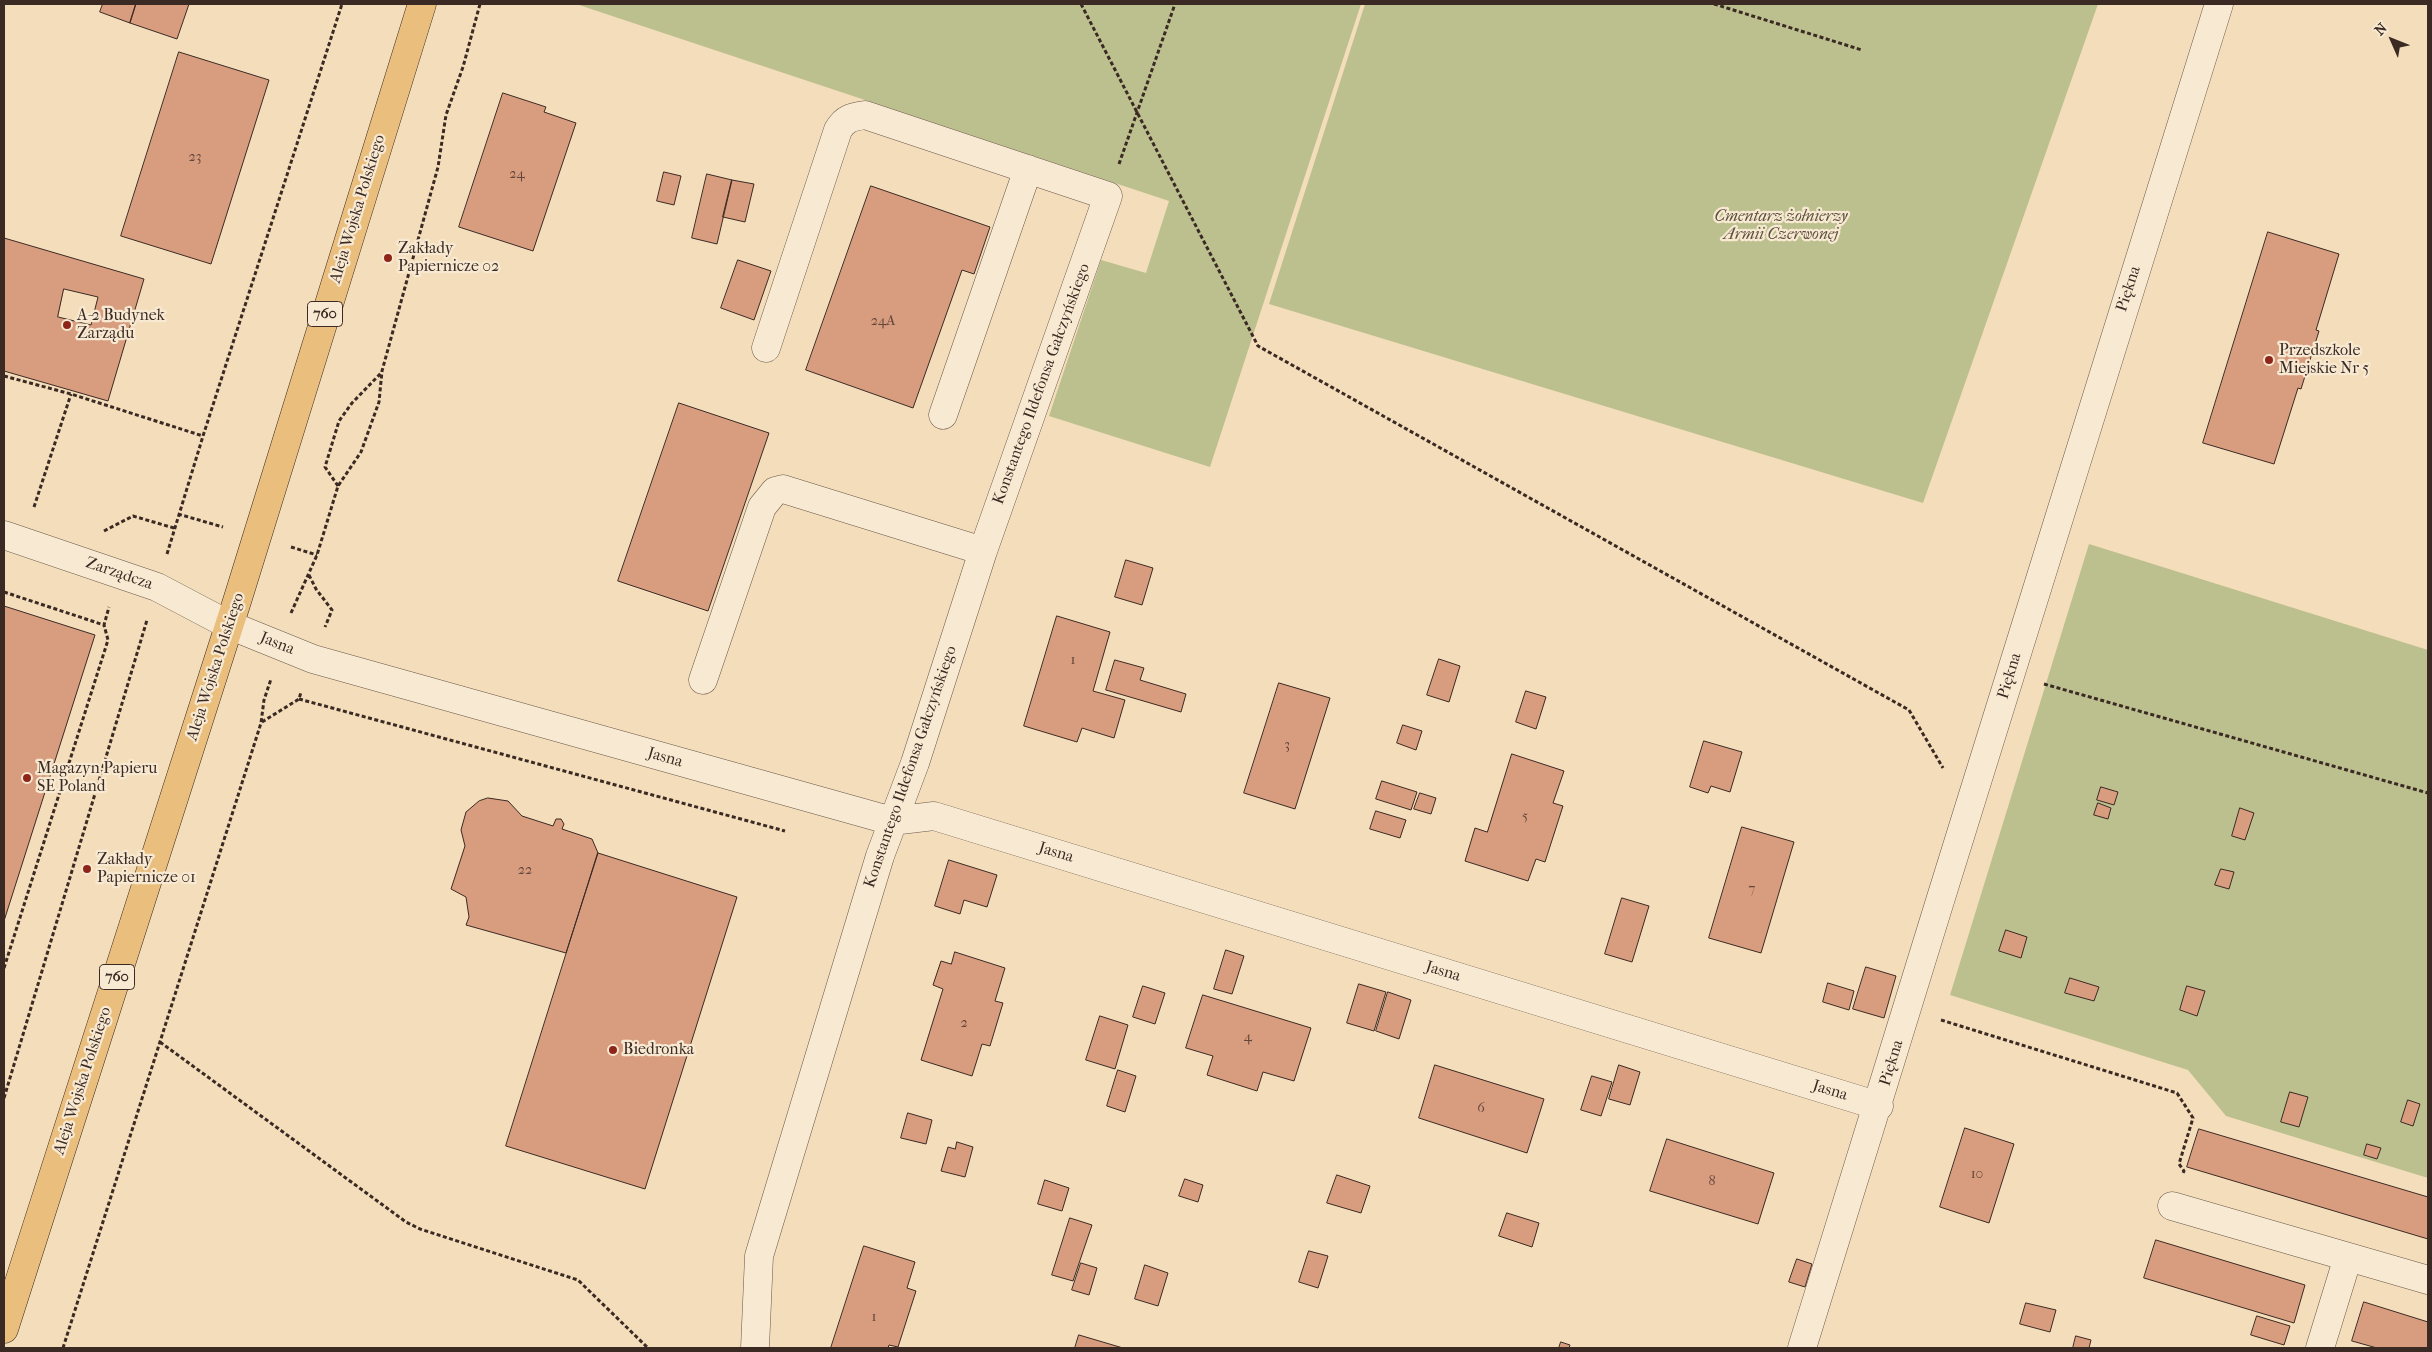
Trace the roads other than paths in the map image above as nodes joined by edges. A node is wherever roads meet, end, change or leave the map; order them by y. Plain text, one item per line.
1 (422, 4) edge
2 (2219, 4) edge
3 (1028, 169) junction
4 (766, 348) dead end
5 (943, 415) dead end
6 (4, 534) edge
7 (982, 551) junction
8 (229, 625) junction
9 (703, 680) dead end
10 (892, 821) junction
11 (1879, 1106) junction
12 (2172, 1206) road end
13 (2348, 1257) junction
14 (2428, 1280) edge
15 (4, 1329) edge
16 (754, 1348) edge
17 (1802, 1348) edge
18 (2320, 1348) edge

1 - 8 main road, Aleja Wojska Polskiego / 760
2 - 11 street, Piękna
3 - 4 street
3 - 5 street
3 - 7 street, Konstantego Ildefonsa Gałczyńskiego
6 - 8 street, Zarządcza
7 - 9 street
7 - 10 street, Konstantego Ildefonsa Gałczyńskiego
8 - 10 street, Jasna
8 - 15 main road, Aleja Wojska Polskiego / 760
10 - 11 street, Jasna
10 - 16 street, Konstantego Ildefonsa Gałczyńskiego
11 - 17 street, Piękna
12 - 13 street
13 - 14 street
13 - 18 street

